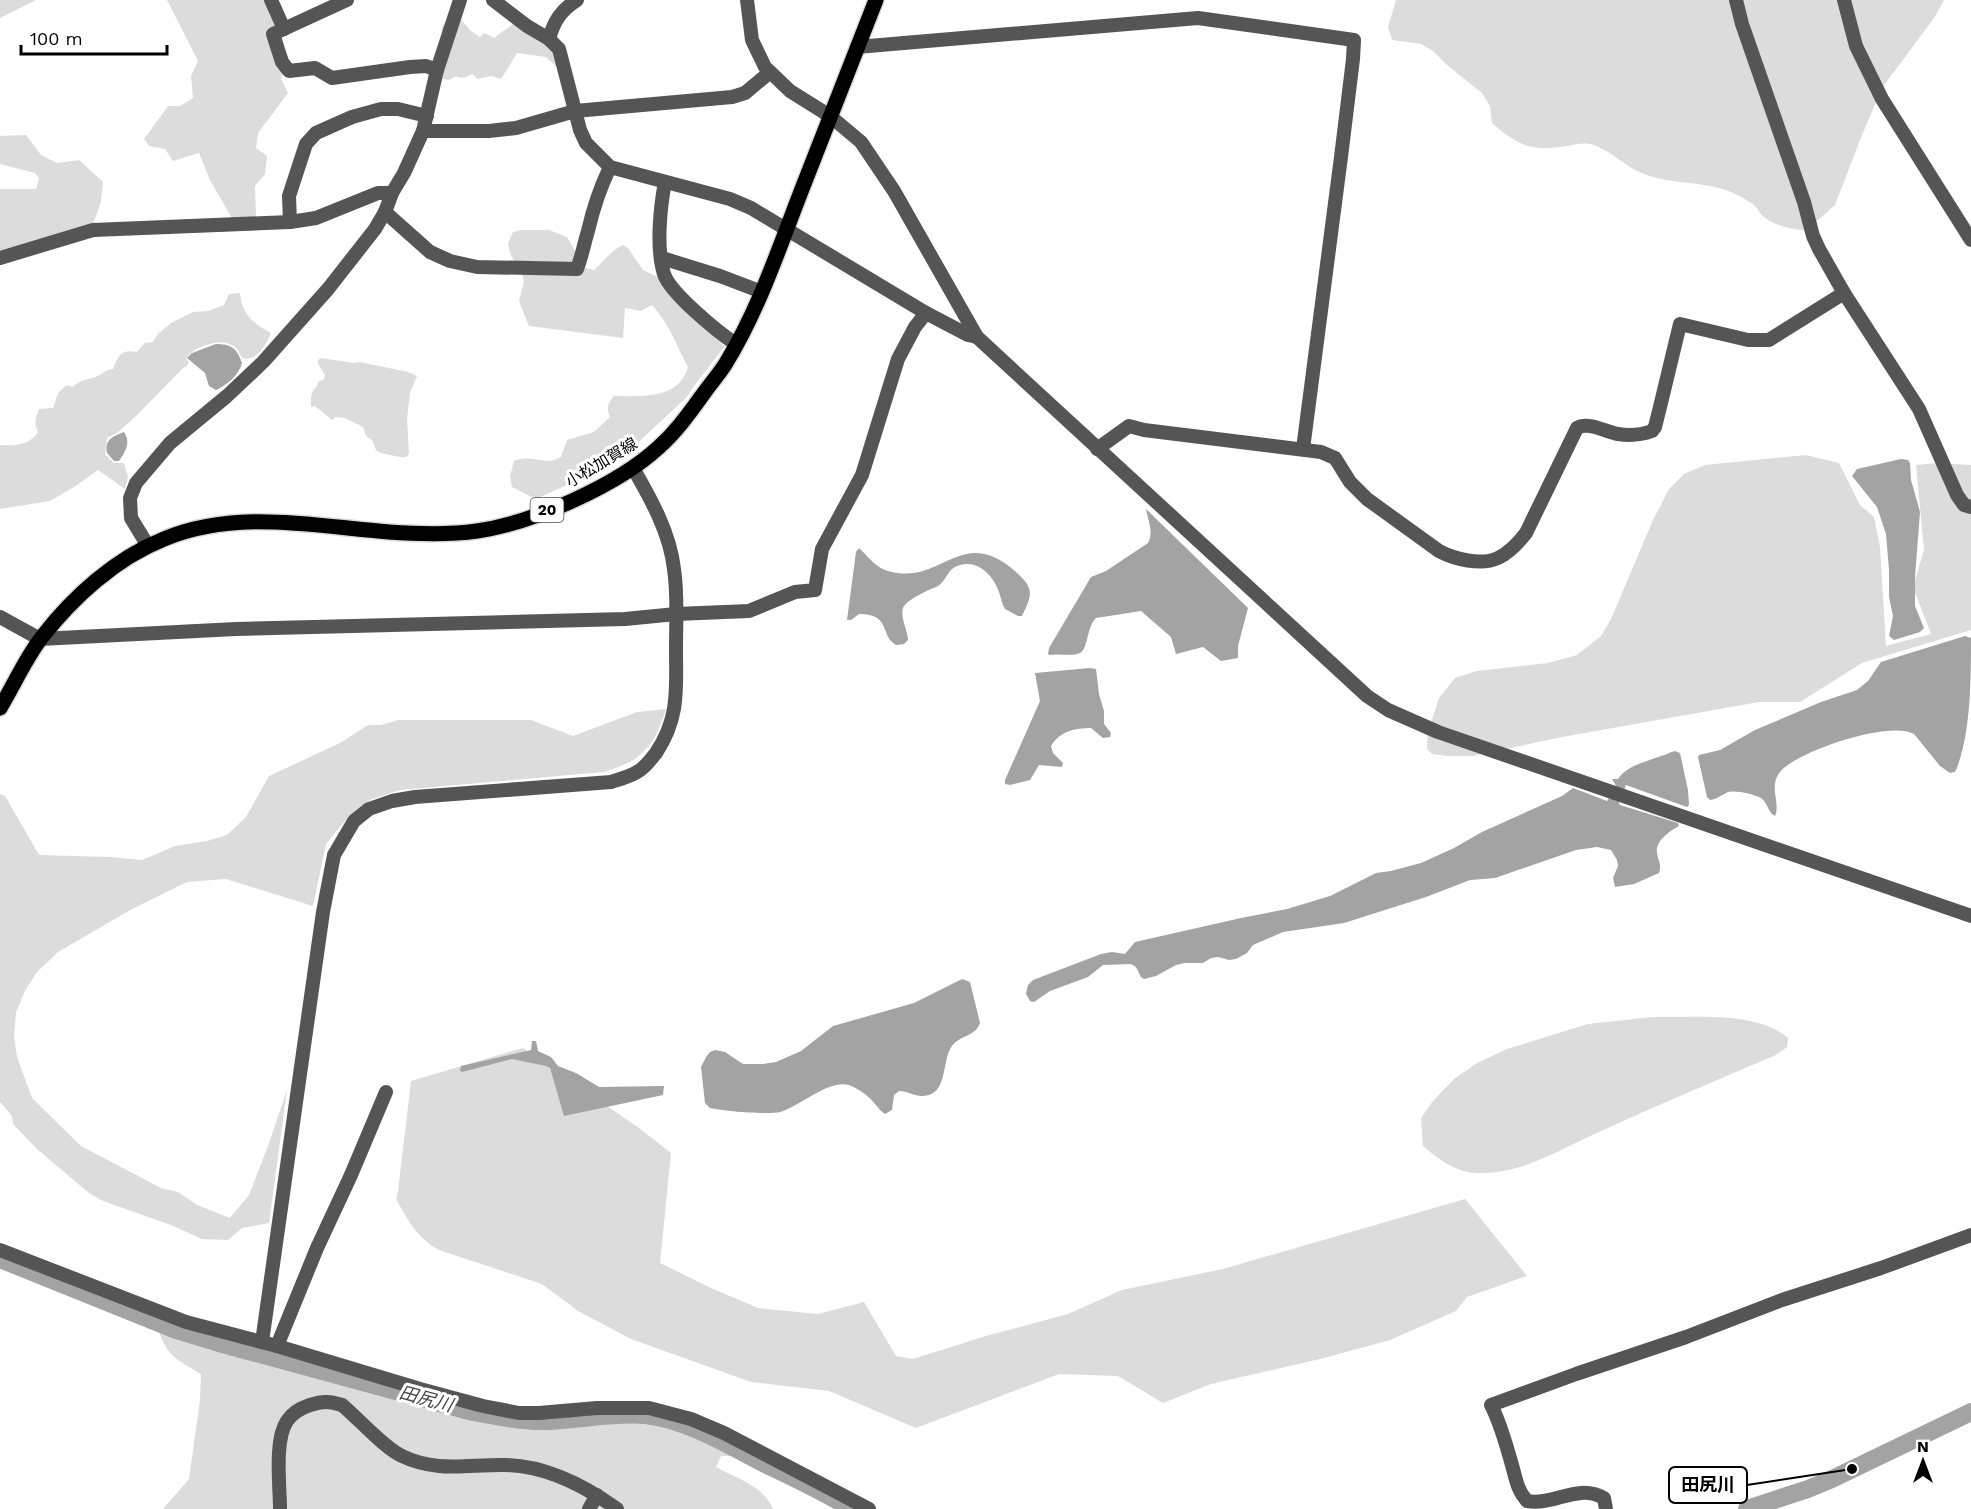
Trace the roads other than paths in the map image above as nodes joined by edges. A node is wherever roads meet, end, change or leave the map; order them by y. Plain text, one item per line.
1 (271, 0) edge
2 (347, 0) edge
3 (460, 0) edge
4 (493, 0) edge
5 (577, 0) edge
6 (747, 0) edge
7 (876, 0) edge
8 (1736, 0) edge
9 (1844, 0) edge
10 (284, 29) junction
11 (549, 39) junction
12 (857, 46) junction
13 (437, 70) junction
14 (769, 73) junction
15 (575, 111) junction
16 (427, 116) junction
17 (830, 116) junction
18 (423, 130) junction
19 (610, 167) junction
20 (665, 182) junction
21 (392, 193) junction
22 (385, 212) junction
23 (290, 222) junction
24 (787, 228) junction
25 (1971, 240) edge
26 (0, 258) edge
27 (662, 258) junction
28 (762, 292) junction
29 (1844, 293) junction
30 (926, 312) junction
31 (977, 337) junction
32 (736, 344) junction
33 (1097, 449) junction
34 (1303, 449) junction
35 (633, 468) junction
36 (1971, 507) edge
37 (148, 546) junction
38 (676, 614) junction
39 (0, 617) edge
40 (40, 639) junction
41 (0, 708) edge
42 (1971, 916) edge
43 (386, 1092) dead end
44 (1971, 1236) edge
45 (0, 1250) edge
46 (262, 1342) junction
47 (277, 1346) junction
48 (597, 1495) junction
49 (280, 1509) edge
50 (589, 1509) edge
51 (617, 1509) edge
52 (868, 1509) edge
53 (1606, 1509) edge

1 - 10 street
2 - 10 street
3 - 13 street
4 - 11 street
5 - 11 street
6 - 14 street
7 - 12 main road, 小松加賀線 / 20
8 - 29 street
9 - 25 street
10 - 13 street
11 - 15 street
12 - 17 main road, 小松加賀線 / 20
12 - 34 street
13 - 16 street
14 - 15 street
14 - 17 street
15 - 18 street
15 - 19 street
16 - 18 street
16 - 23 street
17 - 24 main road, 小松加賀線 / 20
17 - 31 street
18 - 21 street
19 - 20 street
19 - 22 street
20 - 24 street
20 - 27 street
21 - 22 street
21 - 23 street
22 - 37 street
23 - 26 street
24 - 28 main road, 小松加賀線 / 20
24 - 30 street
27 - 28 street
27 - 32 street
28 - 32 main road, 小松加賀線 / 20
29 - 34 street
29 - 36 street
30 - 31 street
30 - 38 street
31 - 33 street
32 - 35 main road, 小松加賀線 / 20
33 - 34 street
33 - 42 street
35 - 37 main road, 小松加賀線 / 20
35 - 38 street
37 - 40 main road, 小松加賀線 / 20
38 - 40 street
38 - 46 street
39 - 40 street
40 - 41 main road, 小松加賀線 / 20
43 - 47 street
44 - 53 street
45 - 46 street
46 - 47 street
47 - 52 street
48 - 49 street
48 - 50 street
48 - 51 street

